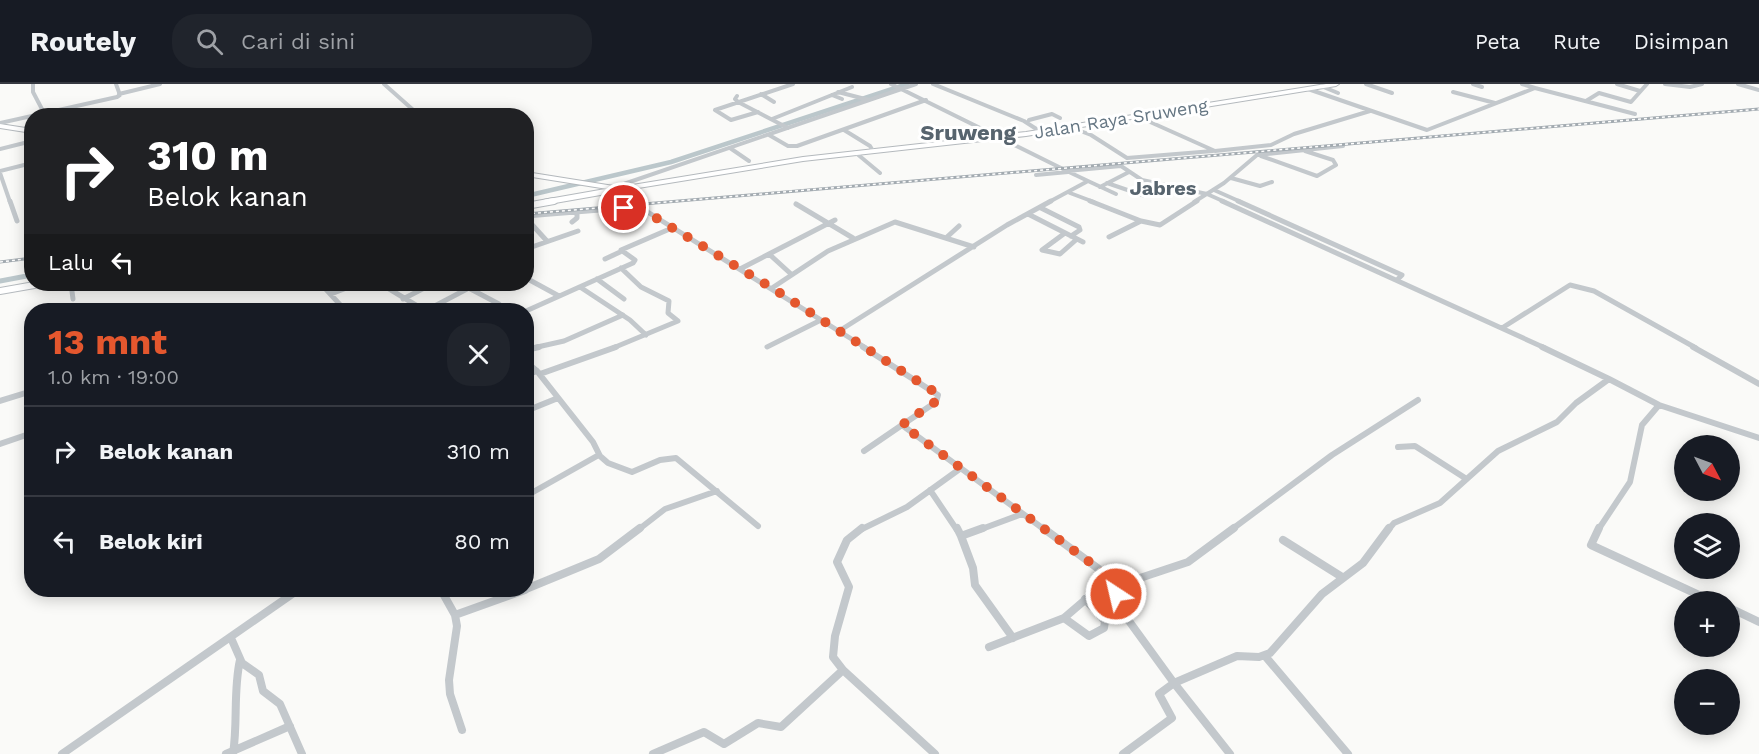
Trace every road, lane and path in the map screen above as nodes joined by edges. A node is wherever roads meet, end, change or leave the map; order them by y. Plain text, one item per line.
1 (33, 84) edge
2 (116, 84) edge
3 (160, 84) edge
4 (384, 84) edge
5 (774, 84) edge
6 (793, 84) edge
7 (891, 84) edge
8 (915, 84) edge
9 (933, 84) edge
10 (942, 84) edge
11 (1336, 84) edge
12 (1366, 84) edge
13 (1473, 84) edge
14 (1522, 84) edge
15 (1617, 84) edge
16 (1647, 84) edge
17 (1665, 84) edge
18 (1702, 84) edge
19 (1738, 84) edge
20 (1322, 86) junction
21 (1560, 86) dead end
22 (781, 87) junction
23 (852, 87) dead end
24 (901, 87) junction
25 (1482, 87) dead end
26 (1535, 87) junction
27 (1308, 88) junction
28 (1759, 90) edge
29 (838, 91) junction
30 (1549, 91) junction
31 (1641, 91) junction
32 (1453, 92) dead end
33 (1338, 93) dead end
34 (1392, 93) dead end
35 (119, 94) junction
36 (761, 94) junction
37 (737, 96) dead end
38 (831, 96) junction
39 (842, 99) dead end
40 (866, 99) junction
41 (926, 100) junction
42 (1586, 101) junction
43 (738, 102) junction
44 (774, 102) dead end
45 (981, 102) junction
46 (1496, 103) junction
47 (41, 108) edge
48 (67, 108) edge
49 (411, 108) edge
50 (1370, 111) junction
51 (758, 112) junction
52 (1635, 114) dead end
53 (1139, 117) junction
54 (24, 118) edge
55 (1060, 118) dead end
56 (772, 119) junction
57 (1029, 120) junction
58 (0, 124) edge
59 (1070, 127) junction
60 (24, 128) edge
61 (788, 128) junction
62 (844, 129) junction
63 (1044, 131) junction
64 (816, 133) dead end
65 (770, 135) junction
66 (824, 136) junction
67 (1001, 137) junction
68 (24, 143) edge
69 (1343, 146) dead end
70 (0, 148) edge
71 (730, 148) junction
72 (1302, 150) junction
73 (873, 151) junction
74 (1215, 151) junction
75 (856, 153) junction
76 (1257, 155) junction
77 (749, 161) dead end
78 (24, 165) edge
79 (1068, 171) junction
80 (0, 172) edge
81 (1129, 172) junction
82 (880, 173) dead end
83 (534, 175) edge
84 (1036, 175) dead end
85 (1231, 178) junction
86 (1088, 181) junction
87 (1272, 182) dead end
88 (1107, 183) junction
89 (1100, 187) junction
90 (615, 189) junction
91 (1214, 190) junction
92 (1070, 193) junction
93 (1116, 194) dead end
94 (1207, 194) junction
95 (1145, 196) dead end
96 (534, 204) edge
97 (796, 204) dead end
98 (638, 207) junction
99 (1041, 208) junction
100 (577, 212) junction
101 (1028, 214) junction
102 (534, 216) edge
103 (1274, 217) junction
104 (835, 220) dead end
105 (17, 221) dead end
106 (1142, 221) junction
107 (1267, 221) junction
108 (572, 222) dead end
109 (1288, 223) junction
110 (828, 224) junction
111 (534, 226) edge
112 (959, 226) dead end
113 (1281, 227) junction
114 (672, 228) junction
115 (578, 231) dead end
116 (1065, 233) junction
117 (1071, 236) junction
118 (947, 237) junction
119 (1109, 237) dead end
120 (853, 238) junction
121 (546, 240) junction
122 (534, 245) edge
123 (974, 247) junction
124 (620, 252) junction
125 (769, 254) junction
126 (606, 259) dead end
127 (621, 268) junction
128 (740, 269) junction
129 (791, 274) junction
130 (597, 279) junction
131 (1397, 280) junction
132 (534, 282) edge
133 (24, 287) edge
134 (580, 287) junction
135 (772, 288) junction
136 (0, 291) edge
137 (72, 291) edge
138 (329, 291) edge
139 (339, 291) edge
140 (391, 291) edge
141 (418, 291) edge
142 (463, 291) edge
143 (471, 291) edge
144 (331, 294) junction
145 (559, 296) junction
146 (73, 299) dead end
147 (403, 299) junction
148 (624, 299) dead end
149 (339, 303) edge
150 (411, 303) edge
151 (440, 303) edge
152 (497, 303) edge
153 (534, 307) edge
154 (623, 315) junction
155 (821, 320) junction
156 (1502, 328) junction
157 (839, 331) junction
158 (646, 335) junction
159 (767, 347) dead end
160 (534, 348) edge
161 (534, 369) edge
162 (538, 372) junction
163 (534, 373) edge
164 (1609, 379) junction
165 (1759, 384) edge
166 (24, 393) edge
167 (558, 398) junction
168 (0, 400) edge
169 (1418, 400) dead end
170 (1659, 405) junction
171 (534, 408) edge
172 (902, 425) junction
173 (24, 436) edge
174 (1759, 438) edge
175 (0, 444) edge
176 (1398, 447) dead end
177 (864, 451) dead end
178 (597, 456) junction
179 (961, 468) junction
180 (1465, 478) junction
181 (930, 490) junction
182 (534, 491) edge
183 (717, 491) junction
184 (1022, 514) junction
185 (758, 526) dead end
186 (961, 536) junction
187 (1283, 540) dead end
188 (1342, 578) junction
189 (534, 586) edge
190 (1114, 586) junction
191 (1689, 591) edge
192 (288, 597) edge
193 (445, 597) edge
194 (504, 597) edge
195 (1085, 599) junction
196 (1740, 613) edge
197 (455, 615) junction
198 (1065, 618) junction
199 (1759, 622) edge
200 (231, 638) junction
201 (1013, 638) junction
202 (989, 647) dead end
203 (1264, 656) junction
204 (240, 660) junction
205 (843, 670) junction
206 (1174, 683) junction
207 (290, 726) junction
208 (462, 730) dead end
209 (231, 753) edge
210 (62, 754) edge
211 (302, 754) edge
212 (653, 754) edge
213 (935, 754) edge
214 (1123, 754) edge
215 (1230, 754) edge
216 (1348, 754) edge

1 - 47 street
2 - 35 street
3 - 35 street
4 - 49 street
5 - 22 street
6 - 22 street
7 - 24 street
8 - 24 street
9 - 45 street
10 - 45 street
11 - 20 highway, Jalan Raya Sruweng
12 - 34 street
13 - 25 street
14 - 26 street
15 - 31 street
16 - 31 street
17 - 18 street
19 - 28 street
20 - 27 highway, Jalan Raya Sruweng
20 - 33 street
21 - 30 street
22 - 36 street
23 - 29 street
24 - 40 street
24 - 41 street
26 - 30 street
26 - 46 street
27 - 50 street
27 - 53 highway, Jalan Raya Sruweng
29 - 38 street
29 - 40 street
30 - 42 street
31 - 42 street
32 - 46 street
35 - 48 street
36 - 43 street
36 - 44 street
37 - 43 street
38 - 39 street
38 - 56 street
40 - 61 street
41 - 62 street
41 - 67 street
42 - 52 street
43 - 51 street
43 - 51 street
45 - 57 street
45 - 63 street
46 - 50 street
50 - 74 street
51 - 56 street
53 - 59 highway, Jalan Raya Sruweng
53 - 74 street
54 - 58 street
55 - 57 street
56 - 61 street
57 - 63 street
58 - 60 highway
59 - 63 highway, Jalan Raya Sruweng
59 - 74 street
61 - 65 street
62 - 66 street
62 - 73 street
63 - 67 highway, Jalan Raya Sruweng
64 - 66 street
65 - 66 street
65 - 71 street
67 - 73 highway, Jalan Raya Sruweng
67 - 79 street
68 - 70 street
69 - 72 street
71 - 77 street
71 - 90 street
72 - 76 street
72 - 76 street
73 - 75 highway, Jalan Raya Sruweng
75 - 82 street
75 - 90 highway, Jalan Raya Sruweng
76 - 85 street
78 - 80 street
79 - 81 street
79 - 84 street
79 - 86 street
80 - 105 street
81 - 88 street
81 - 94 street
83 - 90 highway, Jalan Raya Sruweng
85 - 87 street
85 - 91 street
86 - 89 street
86 - 92 street
88 - 89 street
88 - 95 street
89 - 93 street
90 - 96 main road
90 - 98 street
91 - 94 street
91 - 103 street
92 - 99 street
92 - 106 street
94 - 106 street
94 - 107 street
97 - 110 street
98 - 100 street
98 - 114 street
99 - 101 street
99 - 117 street
100 - 102 street
100 - 108 street
101 - 116 street
101 - 123 street
103 - 107 street
103 - 109 street
104 - 110 street
106 - 119 street
107 - 113 street
109 - 113 street
109 - 131 street
110 - 120 street
110 - 125 street
111 - 121 street
112 - 118 street
113 - 131 street
114 - 124 street
114 - 128 street
115 - 121 street
116 - 117 street
116 - 117 street
118 - 120 street
118 - 123 street
120 - 129 street
121 - 122 street
123 - 157 street
124 - 126 street
124 - 127 street
125 - 128 street
125 - 129 street
127 - 130 street
127 - 158 street
128 - 135 street
129 - 135 street
130 - 134 street
130 - 148 street
131 - 156 street
132 - 145 street
133 - 136 main road
134 - 145 street
134 - 154 street
135 - 155 street
137 - 146 street
138 - 144 street
139 - 144 street
140 - 147 street
141 - 147 street
142 - 151 street
143 - 152 street
144 - 149 street
145 - 153 street
147 - 150 street
154 - 158 street
154 - 160 street
155 - 157 street
155 - 159 street
156 - 164 street
156 - 165 street
157 - 172 street
158 - 162 street
161 - 162 street
162 - 163 street
162 - 167 street
164 - 170 street
164 - 180 street
166 - 168 street
167 - 171 street
167 - 178 street
169 - 190 street
170 - 174 street
170 - 191 street
172 - 177 street
172 - 179 street
173 - 175 street
176 - 180 street
178 - 182 street
178 - 183 street
179 - 181 street
179 - 184 street
180 - 188 street
181 - 186 street
181 - 205 street
183 - 185 street
183 - 189 street
184 - 186 street
184 - 190 street
186 - 201 street
187 - 188 street
188 - 203 street
190 - 195 street
190 - 206 street
192 - 200 street
193 - 197 street
194 - 197 street
195 - 198 street
195 - 198 street
196 - 199 street
197 - 208 street
198 - 201 street
200 - 204 street
200 - 210 street
201 - 202 street
203 - 206 street
203 - 216 street
204 - 207 street
204 - 209 street
205 - 212 street
205 - 213 street
206 - 214 street
206 - 215 street
207 - 209 street
207 - 211 street

